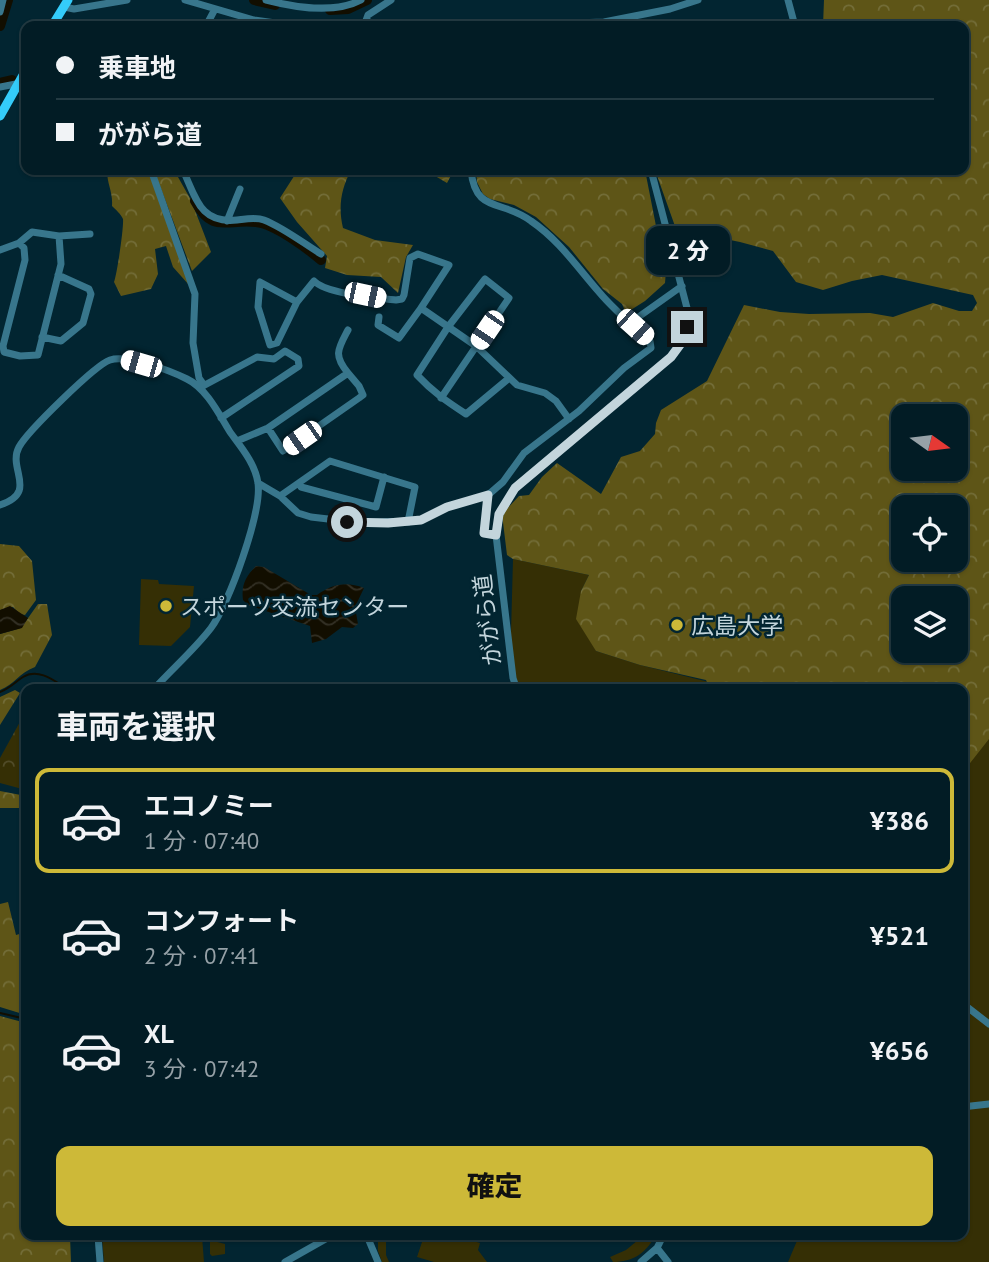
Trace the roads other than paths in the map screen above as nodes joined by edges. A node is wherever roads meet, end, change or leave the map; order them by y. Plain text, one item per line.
1 (3, 0) edge
2 (127, 0) edge
3 (185, 0) edge
4 (266, 0) edge
5 (361, 0) edge
6 (391, 0) edge
7 (698, 0) edge
8 (788, 0) edge
9 (66, 4) edge
10 (215, 9) junction
11 (0, 12) edge
12 (55, 21) edge
13 (209, 21) edge
14 (261, 21) edge
15 (366, 21) edge
16 (609, 21) edge
17 (794, 21) edge
18 (21, 83) edge
19 (21, 84) edge
20 (0, 87) edge
21 (0, 116) edge
22 (153, 175) edge
23 (185, 175) edge
24 (471, 175) edge
25 (652, 175) edge
26 (240, 189) dead end
27 (227, 221) junction
28 (90, 234) dead end
29 (59, 236) junction
30 (19, 243) junction
31 (0, 250) edge
32 (321, 254) dead end
33 (58, 275) junction
34 (682, 286) junction
35 (297, 302) junction
36 (421, 308) junction
37 (379, 317) dead end
38 (630, 323) junction
39 (449, 327) junction
40 (348, 330) dead end
41 (42, 337) junction
42 (476, 346) junction
43 (348, 373) junction
44 (508, 379) junction
45 (199, 384) junction
46 (441, 398) junction
47 (222, 418) junction
48 (569, 419) junction
49 (268, 428) junction
50 (237, 442) junction
51 (384, 477) junction
52 (258, 483) junction
53 (299, 483) junction
54 (488, 495) junction
55 (280, 496) junction
56 (0, 505) edge
57 (408, 522) junction
58 (496, 535) junction
59 (158, 684) edge
60 (515, 684) edge
61 (968, 1008) edge
62 (989, 1024) edge
63 (989, 1104) edge
64 (968, 1106) edge
65 (98, 1240) edge
66 (324, 1240) edge
67 (369, 1240) edge
68 (661, 1240) edge
69 (657, 1248) junction
70 (100, 1262) edge
71 (285, 1262) edge
72 (378, 1262) edge
73 (641, 1262) edge
74 (668, 1262) edge

1 - 11 street
2 - 9 street
3 - 10 street
4 - 5 street
6 - 15 street
7 - 16 street
8 - 17 street
9 - 12 main road
10 - 13 street
10 - 14 street
18 - 20 street
19 - 21 main road
22 - 45 street
23 - 27 street
24 - 38 street
25 - 34 street, ががら道
26 - 27 street
27 - 32 street
28 - 29 street
29 - 30 street
29 - 33 street
30 - 31 street
30 - 41 street
33 - 41 street
33 - 41 street
34 - 38 street
34 - 58 street, ががら道
35 - 35 street
35 - 36 street
36 - 37 street
36 - 39 street
38 - 48 street
39 - 42 street
39 - 42 street
39 - 46 street
40 - 43 street
42 - 44 street
42 - 46 street
43 - 49 street
43 - 49 street
44 - 46 street
44 - 48 street
45 - 47 street
45 - 47 street
45 - 56 street
47 - 50 street
48 - 54 street
49 - 50 street
50 - 52 street
51 - 53 street
51 - 53 street
51 - 57 street
52 - 55 street
52 - 59 street
53 - 55 street
54 - 57 street
54 - 58 street
55 - 57 street
58 - 60 street, ががら道
61 - 62 street
63 - 64 street
65 - 70 street
66 - 71 street
67 - 72 street
68 - 69 street
69 - 73 street
69 - 74 street

